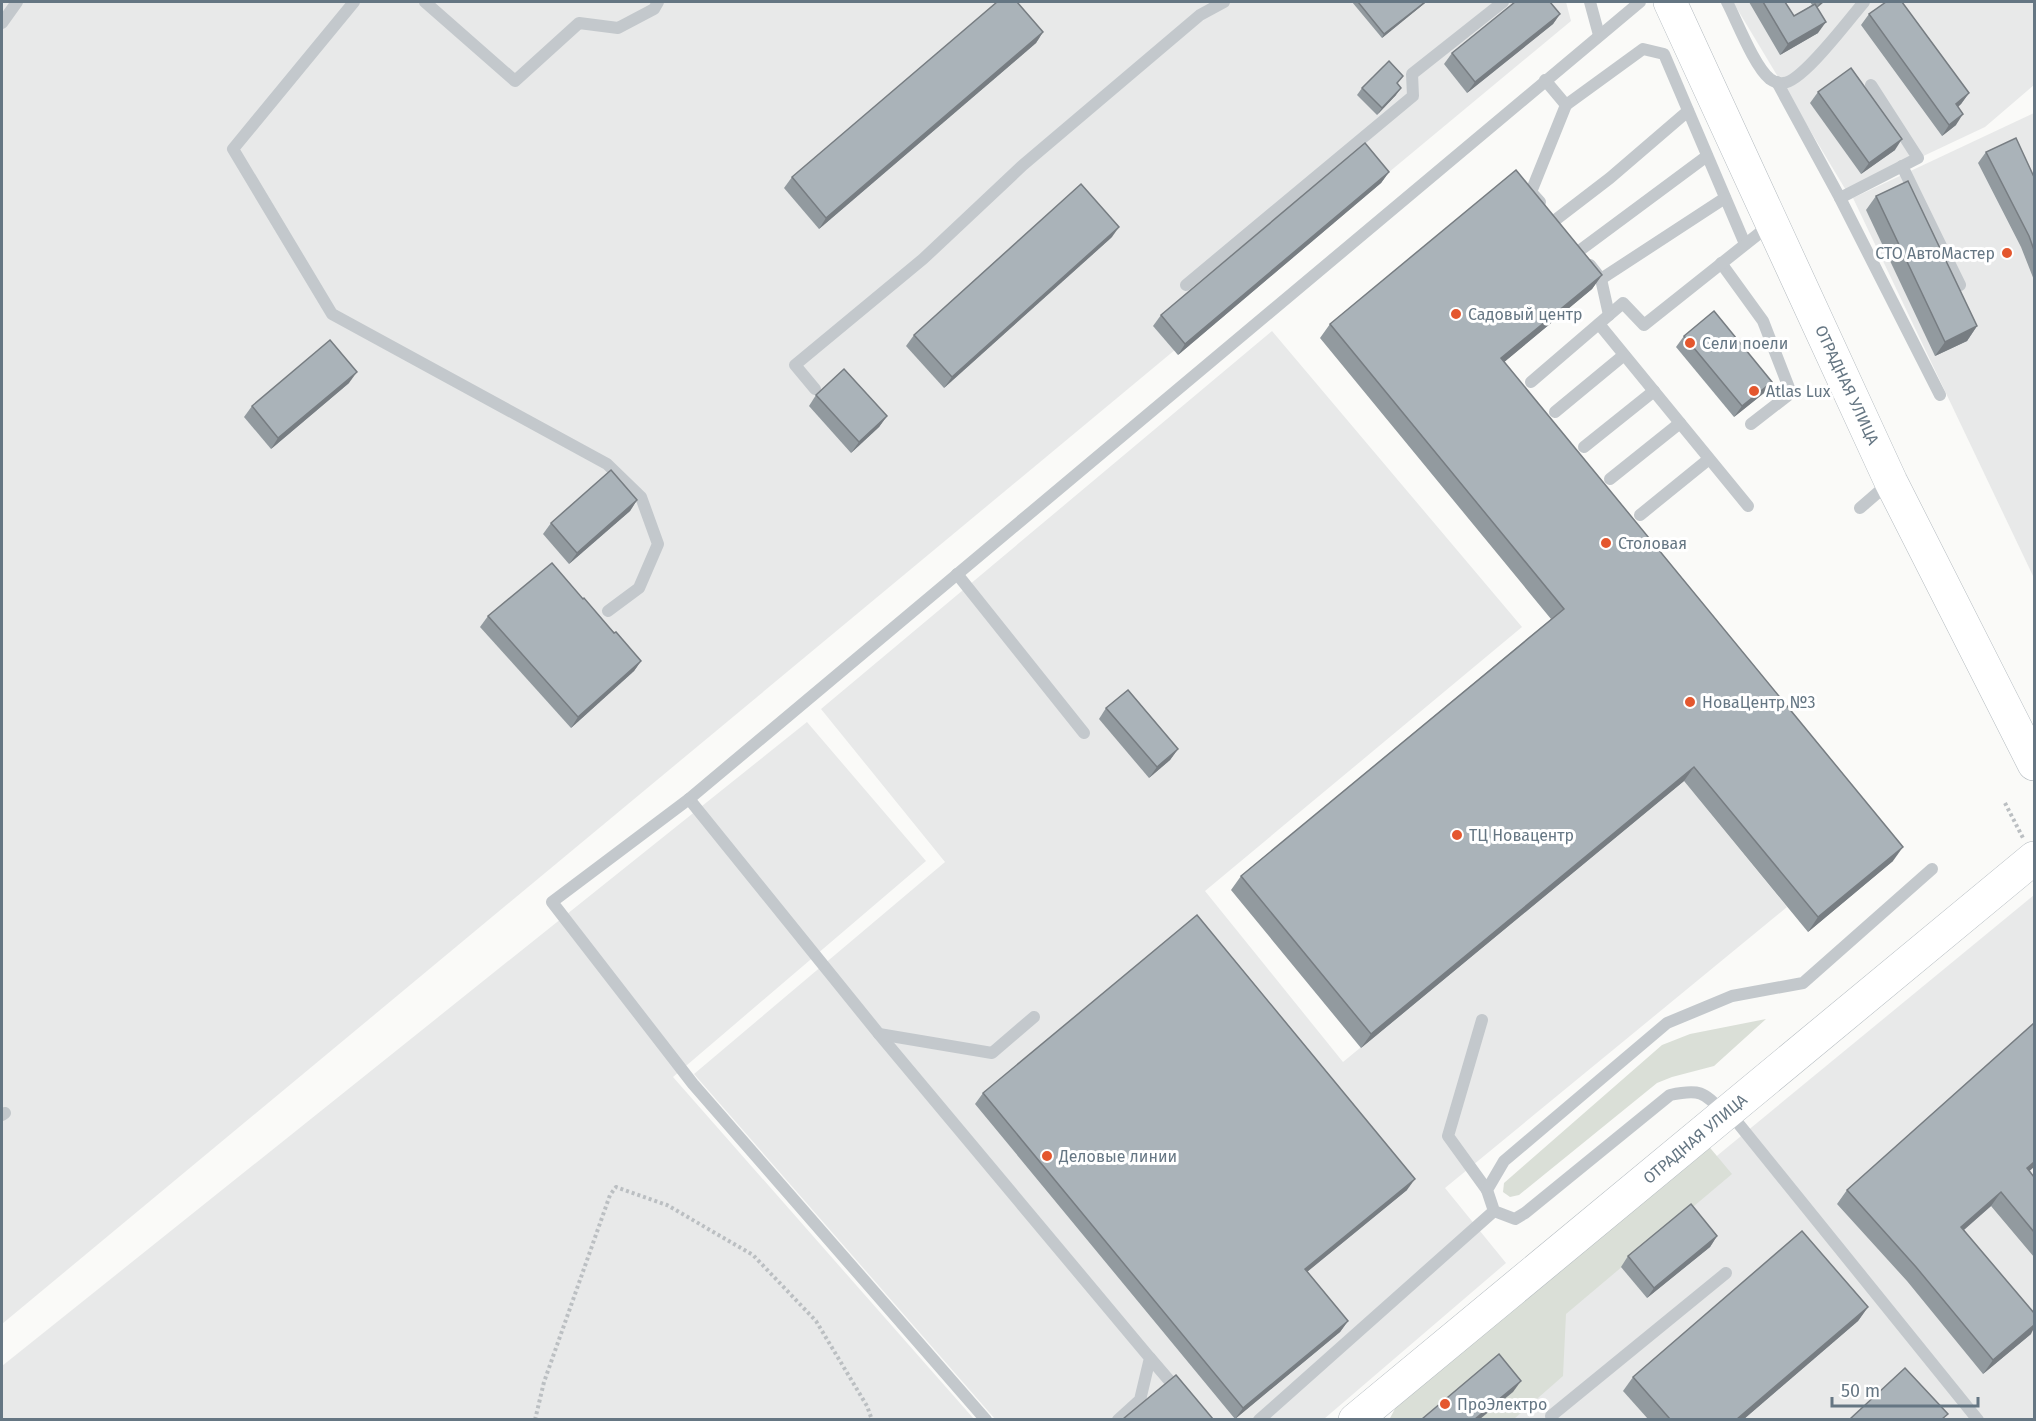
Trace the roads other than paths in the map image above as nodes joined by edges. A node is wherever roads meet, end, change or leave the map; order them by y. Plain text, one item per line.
1 (17, 2) edge
2 (354, 2) edge
3 (425, 2) edge
4 (658, 2) edge
5 (1224, 2) edge
6 (1503, 2) edge
7 (1590, 2) edge
8 (1640, 2) edge
9 (1670, 2) edge
10 (1727, 2) edge
11 (1864, 2) edge
12 (2, 23) edge
13 (1599, 35) junction
14 (1545, 80) junction
15 (1777, 82) junction
16 (1870, 85) dead end
17 (1566, 105) junction
18 (1688, 111) junction
19 (1707, 156) junction
20 (1902, 166) junction
21 (1725, 198) junction
22 (1840, 198) junction
23 (1772, 223) junction
24 (1745, 244) junction
25 (1721, 263) junction
26 (1601, 279) junction
27 (1186, 285) dead end
28 (1960, 285) edge
29 (1609, 315) junction
30 (1599, 324) junction
31 (1624, 355) junction
32 (1531, 382) dead end
33 (815, 389) dead end
34 (1654, 391) junction
35 (1940, 395) dead end
36 (1555, 412) dead end
37 (1680, 423) junction
38 (1751, 424) dead end
39 (1584, 447) dead end
40 (1709, 459) junction
41 (1610, 479) dead end
42 (1891, 482) junction
43 (1748, 506) dead end
44 (1860, 508) dead end
45 (1640, 516) dead end
46 (957, 574) junction
47 (608, 611) dead end
48 (1084, 733) dead end
49 (2034, 764) edge
50 (689, 799) junction
51 (2034, 858) edge
52 (1932, 869) dead end
53 (1034, 1017) dead end
54 (1482, 1020) dead end
55 (879, 1034) junction
56 (1726, 1113) junction
57 (1487, 1190) junction
58 (1494, 1211) junction
59 (1726, 1272) dead end
60 (1150, 1358) junction
61 (1188, 1402) edge
62 (1550, 1418) edge
63 (986, 1419) edge
64 (1118, 1419) edge
65 (1259, 1419) edge
66 (1355, 1419) edge
67 (1978, 1419) edge

1 - 12 lane
2 - 47 lane
3 - 4 lane
5 - 33 lane
6 - 27 lane
7 - 13 lane
8 - 13 lane
9 - 23 main road, ОТРАДНАЯ УЛИЦА
10 - 15 lane
11 - 15 lane
13 - 14 lane
14 - 17 lane
14 - 46 lane
15 - 22 lane
16 - 20 lane
17 - 18 lane
17 - 18 lane
18 - 19 lane
19 - 21 lane
19 - 26 lane
20 - 22 lane
20 - 28 lane
21 - 24 lane
21 - 26 lane
22 - 35 lane
23 - 24 lane
23 - 42 main road, ОТРАДНАЯ УЛИЦА
24 - 25 lane
25 - 29 lane
25 - 38 lane
26 - 29 lane
29 - 30 lane
30 - 31 lane
30 - 32 lane
31 - 34 lane
31 - 36 lane
34 - 37 lane
34 - 39 lane
37 - 40 lane
37 - 41 lane
40 - 43 lane
40 - 45 lane
42 - 44 lane
42 - 49 main road, ОТРАДНАЯ УЛИЦА
46 - 48 lane
46 - 50 lane
50 - 55 lane
50 - 63 lane
51 - 56 main road, ОТРАДНАЯ УЛИЦА
52 - 57 lane
53 - 55 lane
54 - 57 lane
55 - 60 lane
56 - 58 lane
56 - 66 main road, ОТРАДНАЯ УЛИЦА
56 - 67 lane
57 - 58 lane
58 - 65 lane
59 - 62 lane
60 - 61 lane
60 - 64 lane

